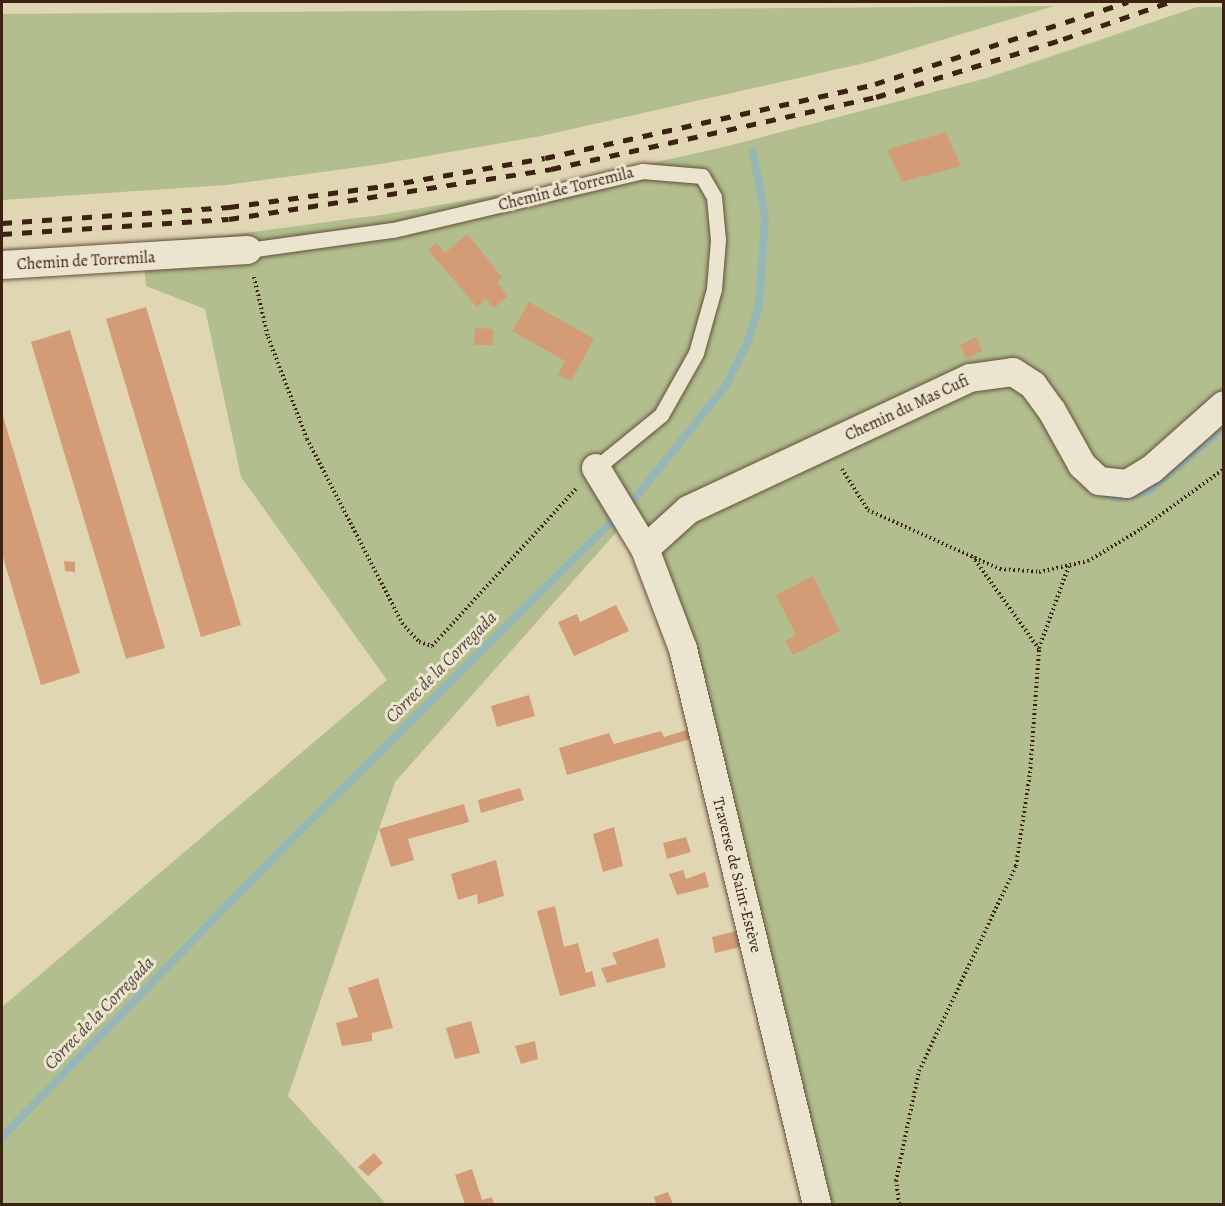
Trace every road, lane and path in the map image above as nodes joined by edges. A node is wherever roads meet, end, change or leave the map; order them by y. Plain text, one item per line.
1 (248, 250) junction
2 (2, 265) edge
3 (1224, 405) edge
4 (829, 444) junction
5 (596, 468) junction
6 (1224, 469) edge
7 (645, 549) junction
8 (973, 558) junction
9 (1069, 565) junction
10 (1039, 649) junction
11 (817, 1204) edge
12 (899, 1204) edge

1 - 2 street, Chemin de Torremila
1 - 5 path
1 - 5 lane, Chemin de Torremila
3 - 4 street, Chemin du Mas Cufi
4 - 7 street, Chemin du Mas Cufi
4 - 8 path
5 - 7 street
6 - 9 path
7 - 11 street, Traverse de Saint-Estève
8 - 9 path
8 - 10 path
9 - 10 path
10 - 12 path

